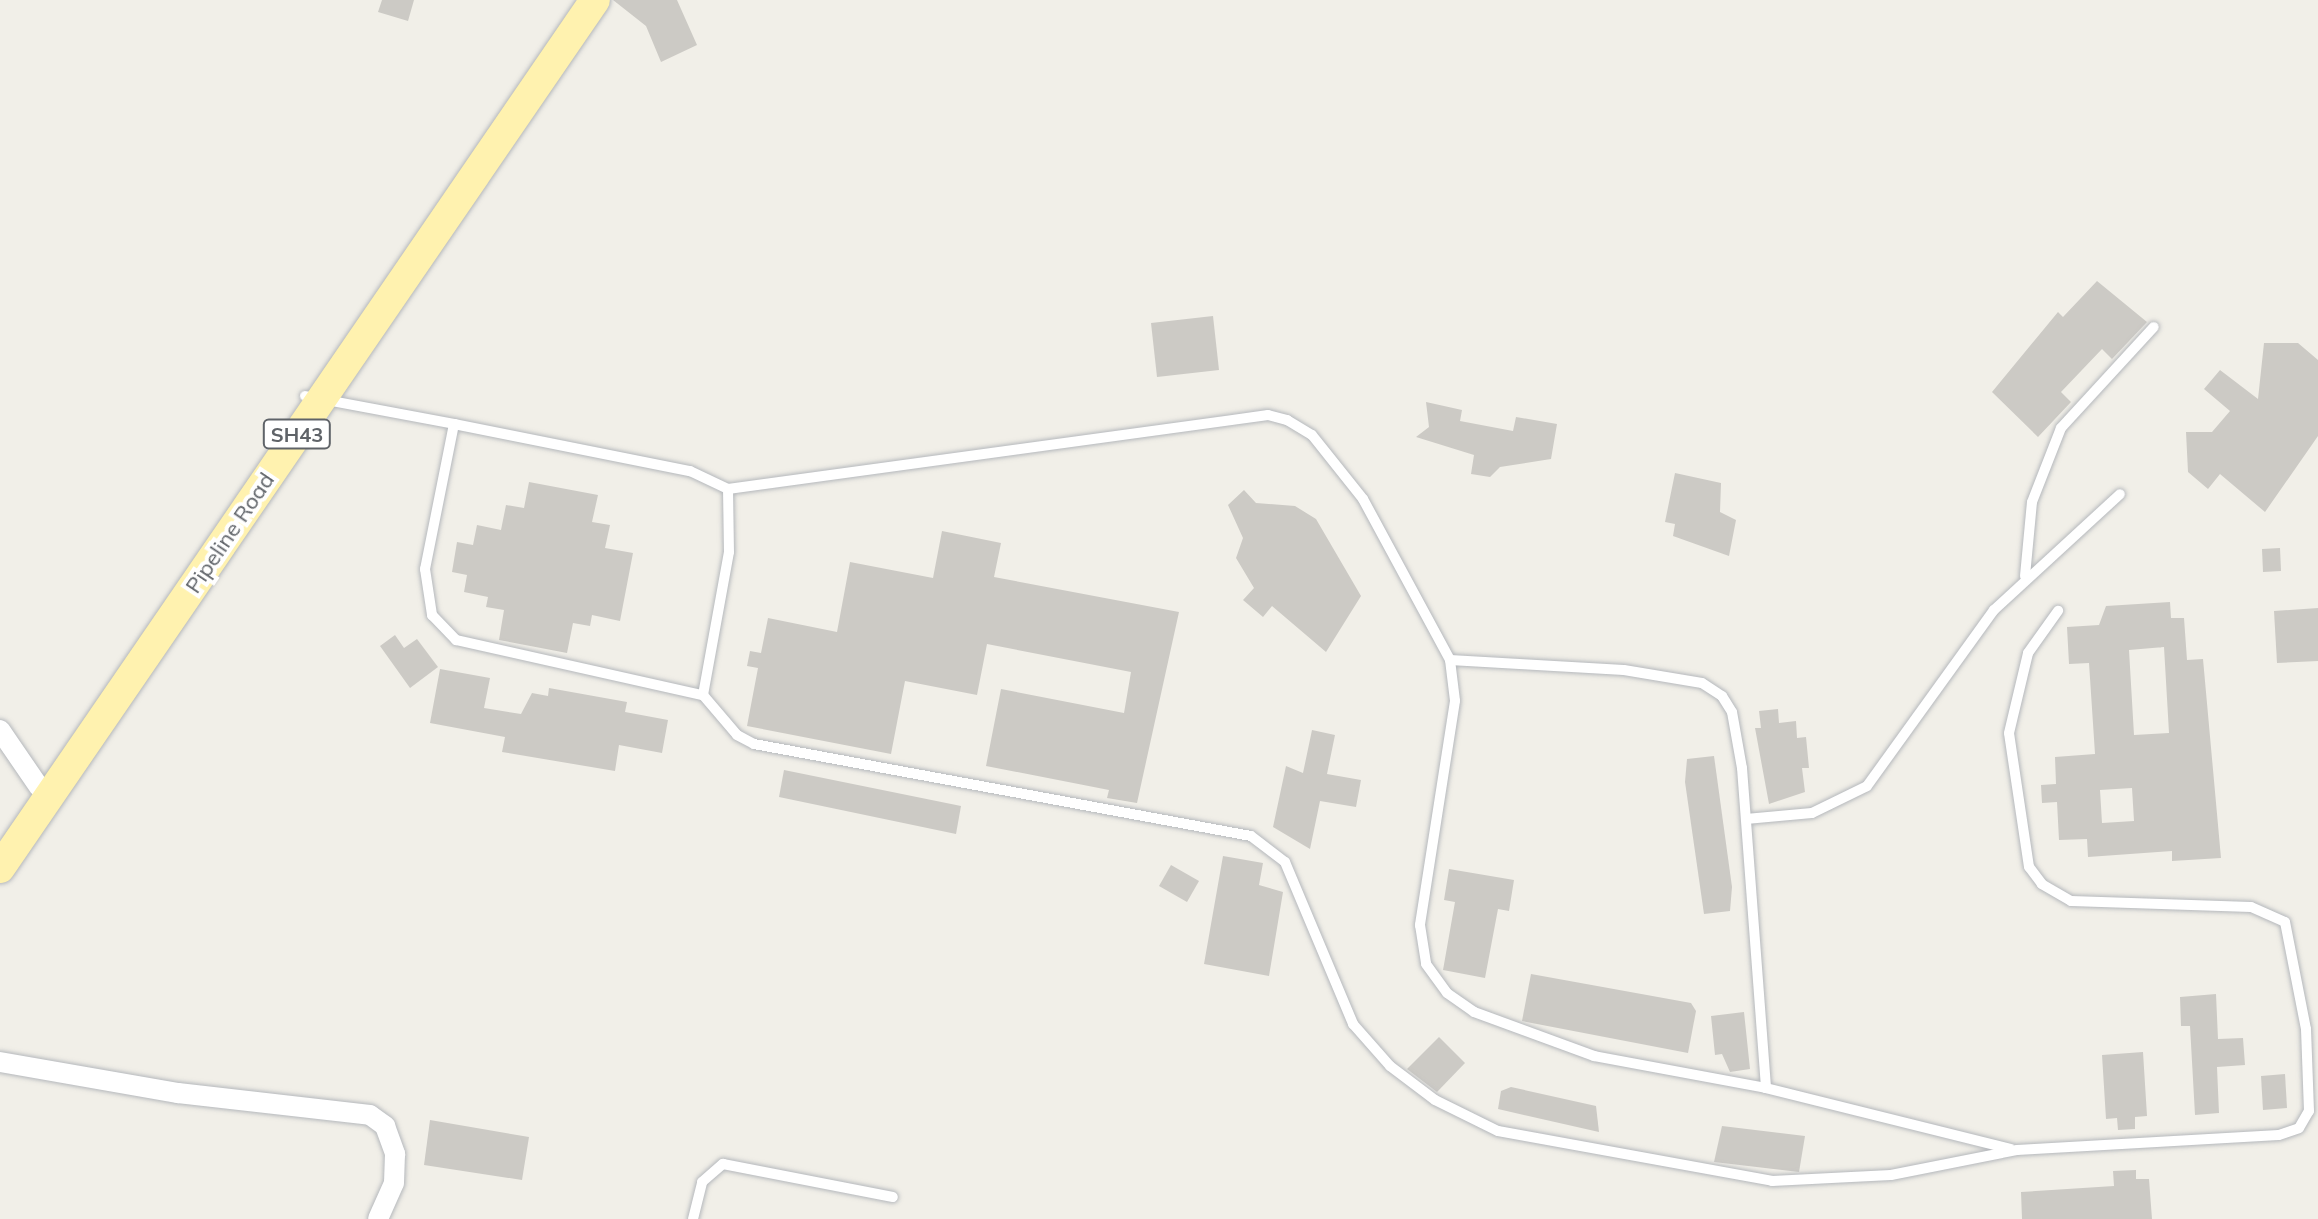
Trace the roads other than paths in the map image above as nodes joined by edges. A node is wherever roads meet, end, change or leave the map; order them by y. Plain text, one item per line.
1 (576, 0) edge
2 (595, 0) edge
3 (2154, 327) dead end
4 (312, 399) junction
5 (454, 424) junction
6 (728, 489) junction
7 (2120, 494) dead end
8 (2025, 576) junction
9 (168, 610) junction
10 (2058, 611) dead end
11 (1450, 660) junction
12 (703, 695) junction
13 (0, 730) edge
14 (39, 787) junction
15 (1746, 819) junction
16 (0, 843) edge
17 (0, 868) edge
18 (0, 1062) edge
19 (1766, 1088) junction
20 (2017, 1150) junction
21 (893, 1197) dead end
22 (378, 1219) edge
23 (693, 1219) edge

1 - 4 main road, Pipeline Road / SH43
2 - 4 main road, Pipeline Road / SH43
3 - 8 lane
4 - 5 lane
4 - 9 main road, Pipeline Road / SH43
5 - 6 lane
5 - 12 lane
6 - 11 lane
6 - 12 lane
7 - 8 lane
8 - 15 lane
9 - 14 main road, Pipeline Road / SH43
9 - 17 main road, Pipeline Road / SH43
10 - 20 lane
11 - 15 lane
11 - 19 lane
12 - 20 lane
13 - 14 street
14 - 16 main road, Pipeline Road / SH43
15 - 19 lane
18 - 22 street
19 - 20 lane
21 - 23 lane

